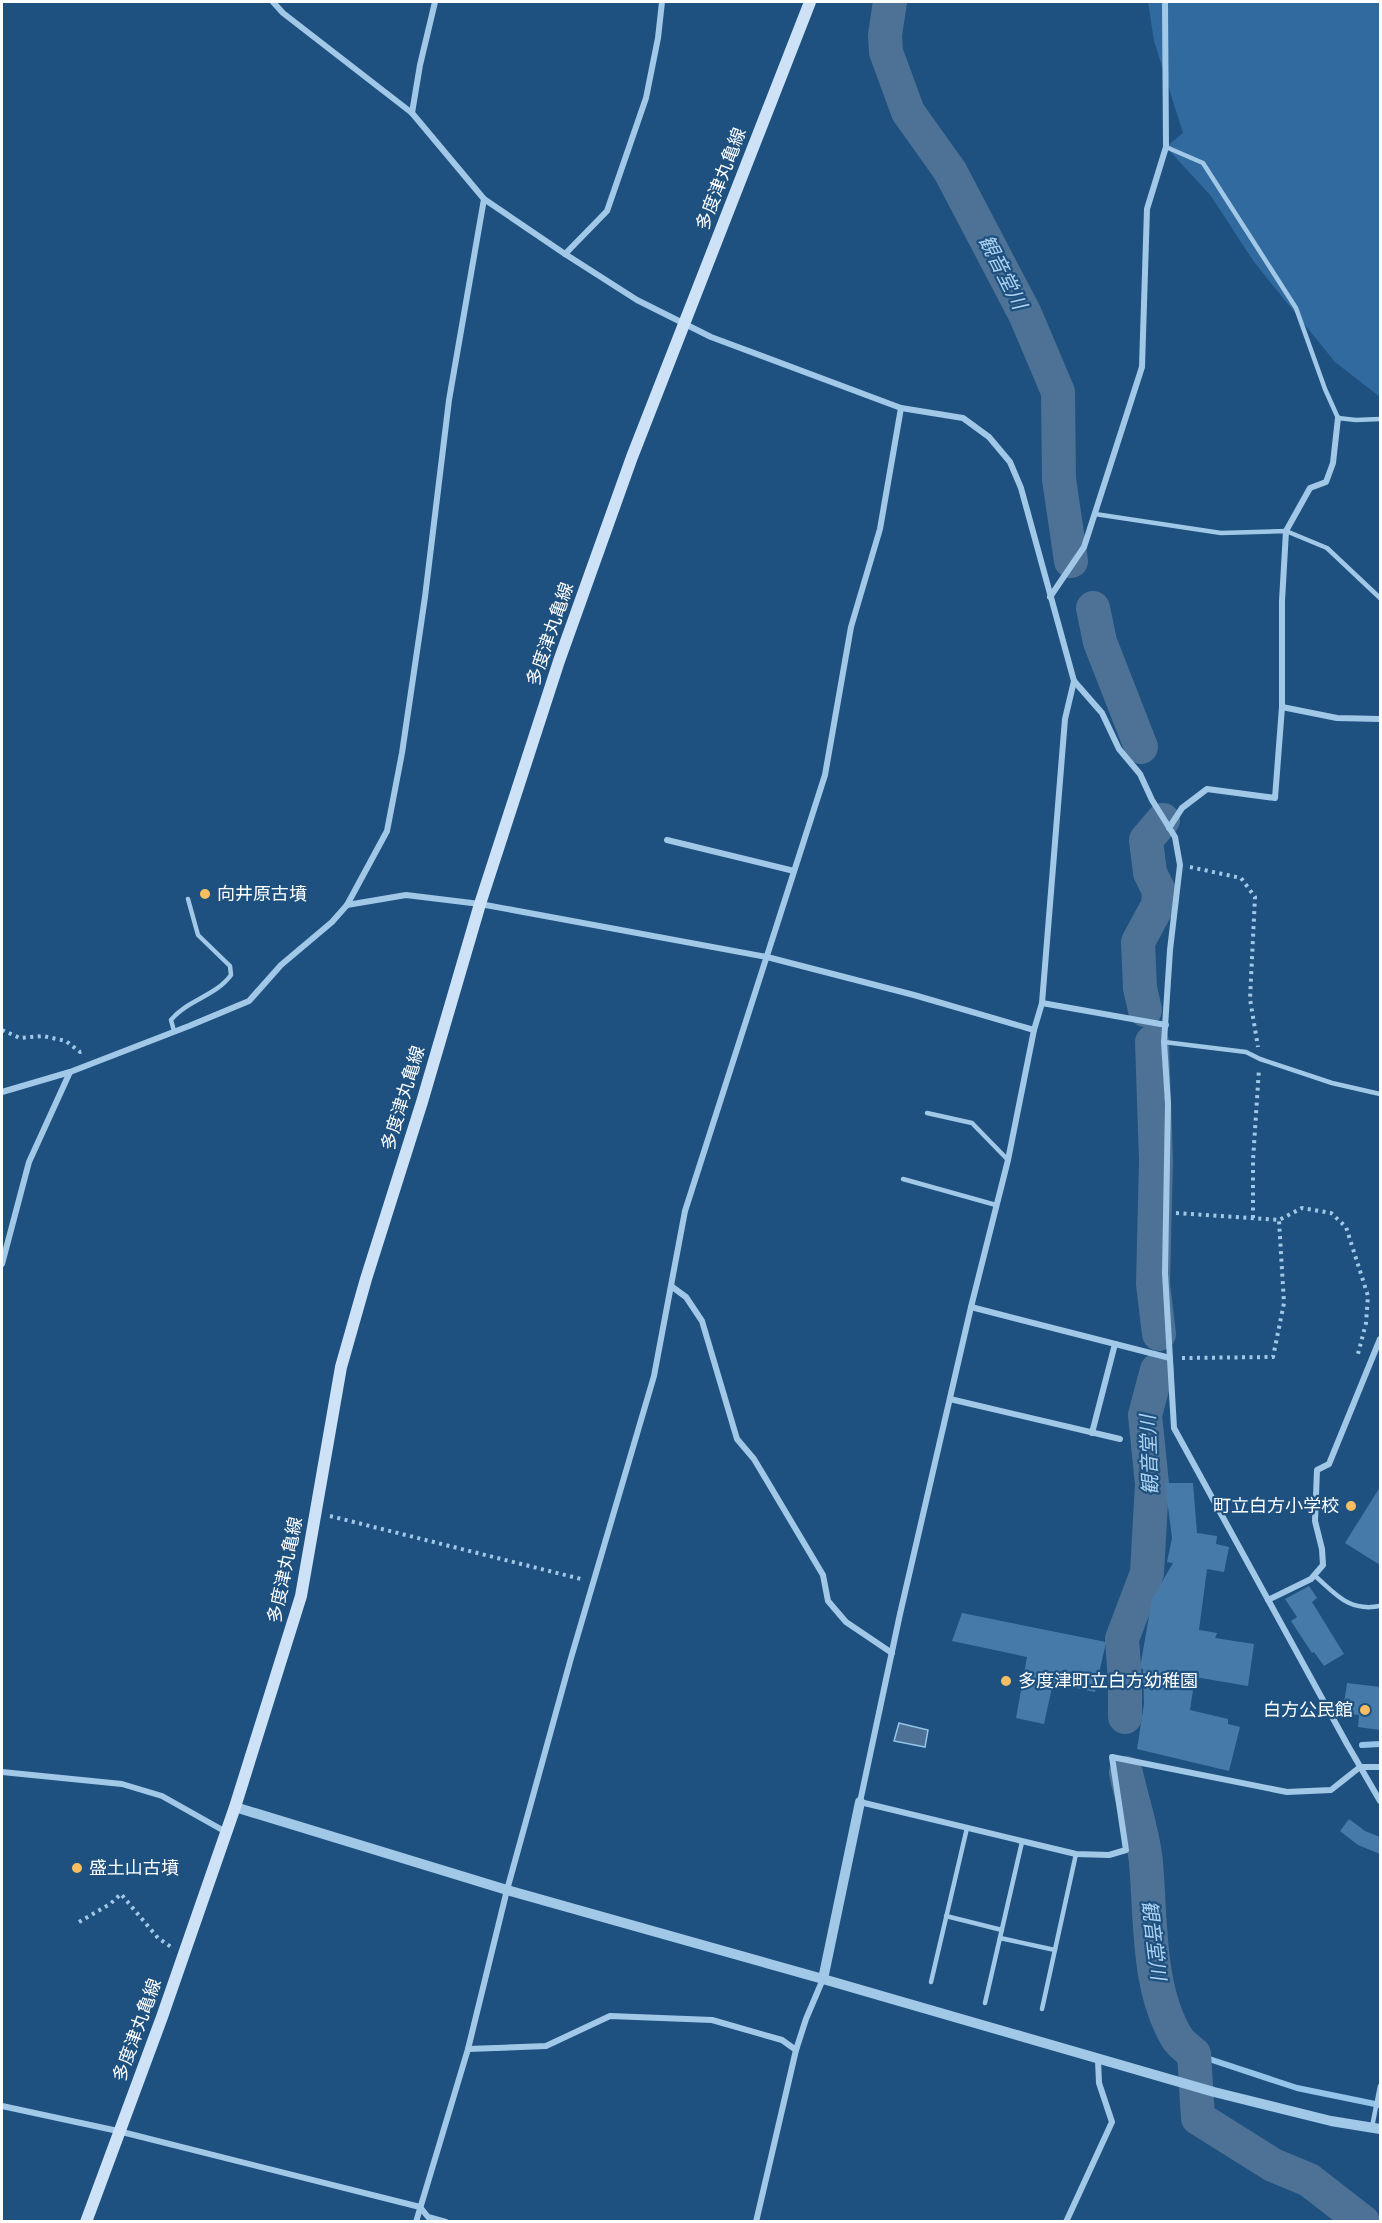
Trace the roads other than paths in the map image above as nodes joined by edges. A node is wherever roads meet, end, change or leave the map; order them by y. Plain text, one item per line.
1 (273, 2) edge
2 (435, 2) edge
3 (662, 2) edge
4 (810, 2) edge
5 (1165, 2) edge
6 (412, 113) junction
7 (1166, 147) junction
8 (484, 199) junction
9 (565, 254) junction
10 (683, 324) junction
11 (901, 408) junction
12 (1338, 418) junction
13 (1380, 419) edge
14 (1095, 514) junction
15 (1286, 531) junction
16 (1050, 597) junction
17 (1380, 598) edge
18 (1074, 681) junction
19 (1282, 707) junction
20 (1380, 719) edge
21 (1169, 828) junction
22 (667, 840) dead end
23 (794, 871) junction
24 (188, 899) dead end
25 (480, 904) junction
26 (346, 905) junction
27 (767, 957) junction
28 (1042, 1003) junction
29 (1166, 1025) junction
30 (1034, 1030) junction
31 (174, 1031) junction
32 (1164, 1042) junction
33 (70, 1072) junction
34 (2, 1092) edge
35 (1380, 1094) edge
36 (927, 1113) dead end
37 (1008, 1160) junction
38 (903, 1179) dead end
39 (996, 1205) junction
40 (2, 1264) edge
41 (671, 1286) junction
42 (971, 1307) junction
43 (1380, 1339) edge
44 (1115, 1344) junction
45 (1170, 1358) junction
46 (950, 1399) junction
47 (1092, 1433) junction
48 (1120, 1439) dead end
49 (1314, 1575) junction
50 (1268, 1600) junction
51 (1380, 1606) edge
52 (892, 1653) junction
53 (1360, 1767) junction
54 (1380, 1767) edge
55 (2, 1772) edge
56 (1380, 1801) edge
57 (860, 1802) junction
58 (235, 1807) junction
59 (967, 1828) junction
60 (226, 1833) junction
61 (1022, 1842) junction
62 (1076, 1854) junction
63 (507, 1890) junction
64 (946, 1916) junction
65 (1002, 1930) junction
66 (1000, 1938) junction
67 (1054, 1950) junction
68 (824, 1979) junction
69 (931, 1982) dead end
70 (985, 2003) dead end
71 (1042, 2009) dead end
72 (468, 2049) junction
73 (796, 2049) junction
74 (1098, 2060) junction
75 (1380, 2086) edge
76 (2, 2106) edge
77 (1376, 2129) edge
78 (118, 2131) junction
79 (420, 2207) junction
80 (86, 2222) edge
81 (416, 2222) edge
82 (447, 2222) edge
83 (756, 2222) edge
84 (1066, 2222) edge

1 - 6 street
2 - 6 street
3 - 9 street
4 - 10 main road, 多度津丸亀線
5 - 7 street
6 - 8 street
7 - 12 lane
7 - 14 street
8 - 9 street
8 - 26 street
9 - 10 street
10 - 11 street
10 - 25 main road, 多度津丸亀線
11 - 16 street
11 - 23 street
12 - 13 lane
12 - 15 street
14 - 15 lane
14 - 16 street
15 - 17 lane
15 - 19 street
16 - 18 street
18 - 21 street
18 - 28 street
19 - 20 street
19 - 21 street
21 - 29 street
22 - 23 street
23 - 27 street
24 - 31 lane
25 - 26 street
25 - 27 street
25 - 58 main road, 多度津丸亀線
26 - 31 street
27 - 30 street
27 - 41 street
28 - 29 street
28 - 30 street
29 - 32 street
30 - 37 street
31 - 33 street
32 - 35 lane
32 - 45 street
33 - 34 street
33 - 40 street
36 - 37 lane
37 - 39 street
38 - 39 lane
39 - 42 street
41 - 52 street
41 - 63 street
42 - 44 street
42 - 46 street
43 - 49 street
44 - 45 street
44 - 47 street
45 - 50 street
46 - 47 street
46 - 52 street
47 - 48 street
49 - 50 street
49 - 51 lane
50 - 53 street
52 - 57 street
53 - 54 street
53 - 56 street
53 - 62 street
55 - 60 street
57 - 59 street
57 - 68 street
58 - 60 main road, 多度津丸亀線
58 - 63 street
59 - 61 street
59 - 64 lane
60 - 78 main road, 多度津丸亀線
61 - 62 street
61 - 65 lane
62 - 67 lane
63 - 68 street
63 - 72 street
64 - 65 lane
64 - 69 lane
65 - 66 lane
66 - 67 lane
66 - 70 lane
67 - 71 lane
68 - 73 street
68 - 74 street
72 - 73 street
72 - 79 street
73 - 83 street
74 - 77 street
74 - 84 street
75 - 77 lane
76 - 78 street
78 - 79 street
78 - 80 main road, 多度津丸亀線
79 - 81 street
79 - 82 street

